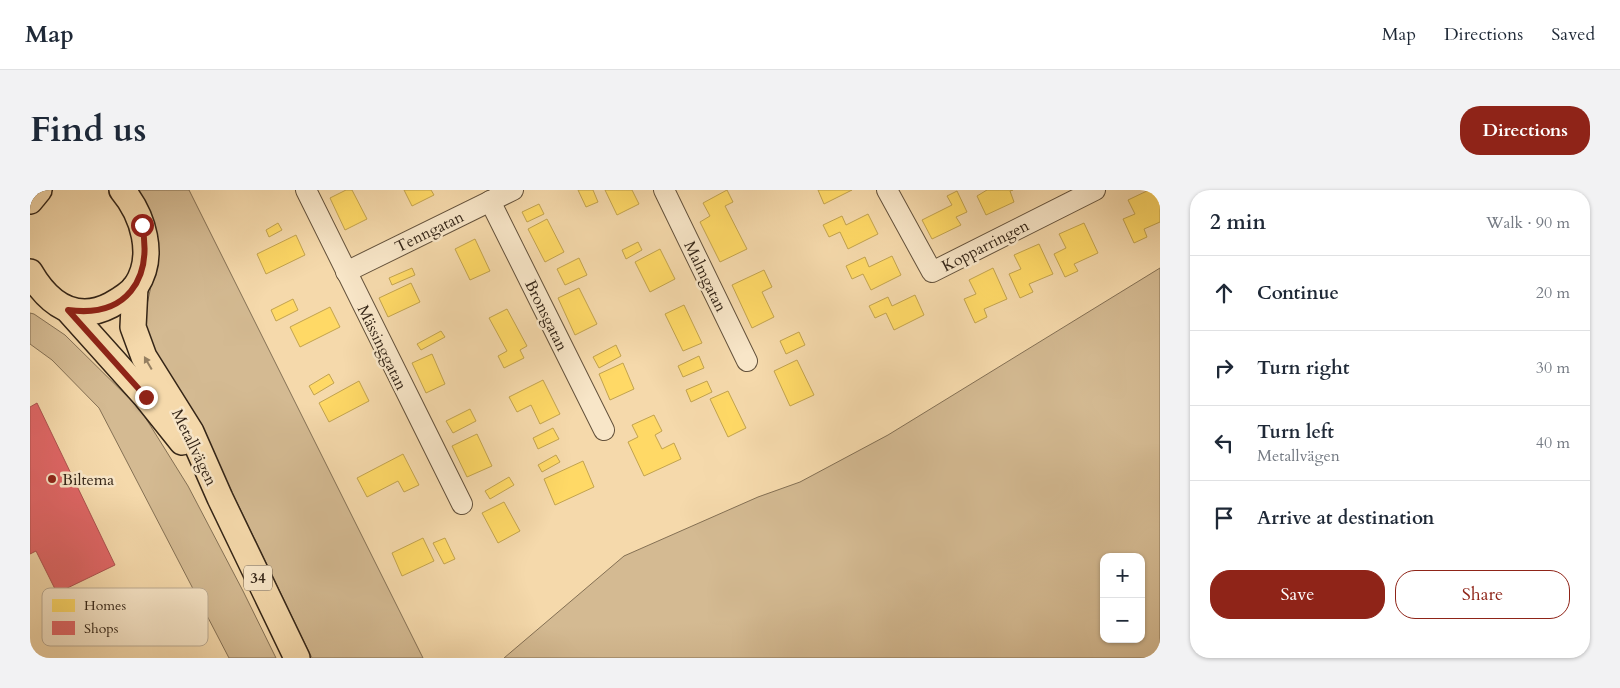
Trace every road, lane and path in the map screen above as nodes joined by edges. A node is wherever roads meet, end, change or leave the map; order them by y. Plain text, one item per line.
1 (39, 190) edge
2 (122, 190) edge
3 (306, 190) edge
4 (513, 190) edge
5 (664, 190) edge
6 (887, 190) edge
7 (1095, 190) edge
8 (30, 201) edge
9 (490, 201) junction
10 (346, 272) junction
11 (34, 284) edge
12 (135, 287) junction
13 (68, 310) junction
14 (748, 361) dead end
15 (604, 430) dead end
16 (220, 498) junction
17 (462, 504) dead end
18 (297, 658) edge

1 - 8 main road
2 - 12 main road, 34
3 - 10 street, Mässinggatan
4 - 9 street, Tenngatan
5 - 14 street, Malmgatan
6 - 7 street, Kopparringen
9 - 10 street, Tenngatan
9 - 15 street, Bronsgatan
10 - 17 street, Mässinggatan
11 - 13 main road, 34
12 - 13 main road
16 -> 12 main road, Metallvägen / 34
13 - 16 main road, Metallvägen / 34
16 - 18 main road, Metallvägen / 34

